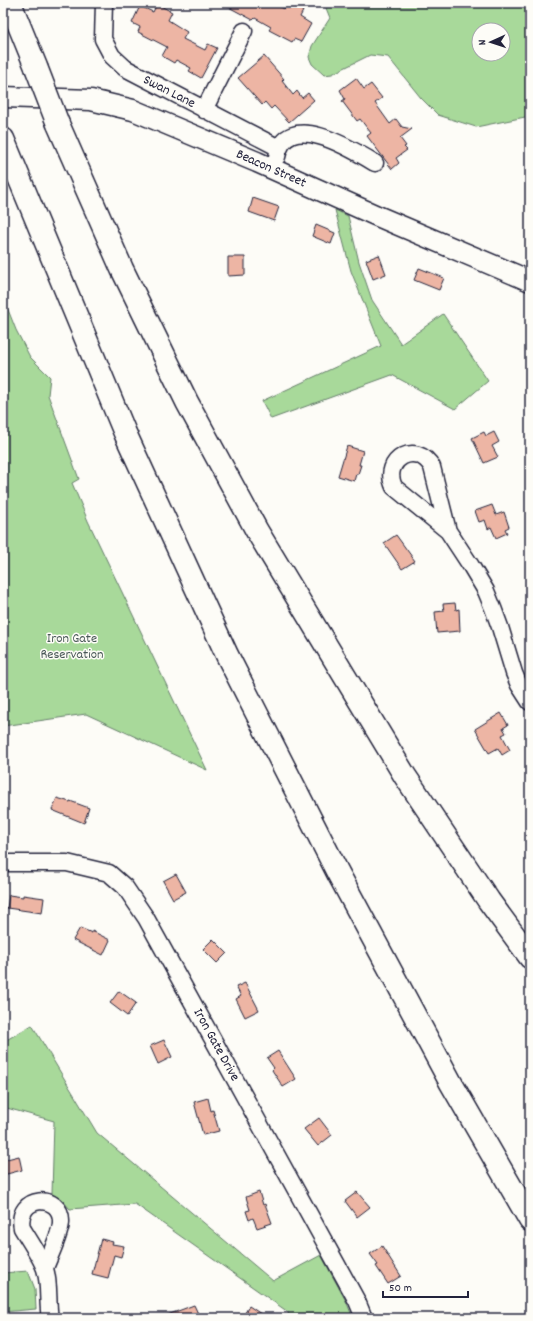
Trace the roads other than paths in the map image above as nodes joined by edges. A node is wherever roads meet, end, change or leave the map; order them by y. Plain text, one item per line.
1 (10, 3) edge
2 (104, 3) edge
3 (244, 31) dead end
4 (3, 97) edge
5 (204, 110) junction
6 (3, 139) edge
7 (279, 148) junction
8 (375, 163) dead end
9 (275, 170) junction
10 (530, 281) edge
11 (448, 531) junction
12 (530, 702) edge
13 (3, 862) edge
14 (530, 956) edge
15 (530, 1220) edge
16 (45, 1268) dead end
17 (50, 1318) edge
18 (364, 1318) edge

1 - 14 highway, bridge
2 - 5 street, Swan Lane
3 - 5 street
4 - 9 main road, Beacon Street
5 - 7 street, Swan Lane
6 - 15 highway
7 - 8 street
7 - 9 street
9 - 10 main road, Beacon Street
11 - 11 street
11 - 12 street
13 - 18 street, Iron Gate Drive
16 - 17 street

